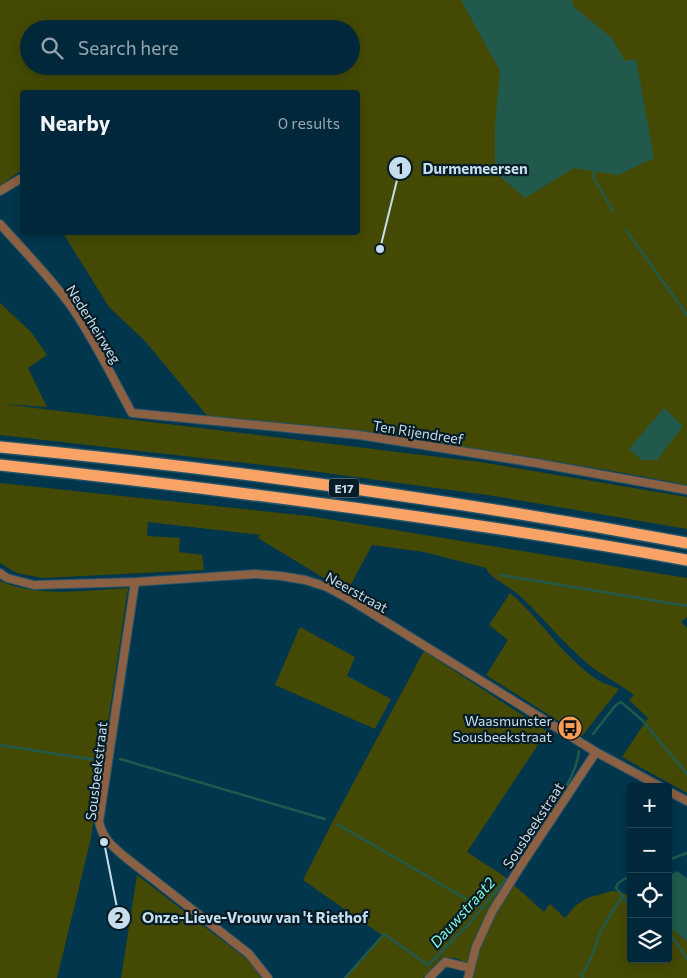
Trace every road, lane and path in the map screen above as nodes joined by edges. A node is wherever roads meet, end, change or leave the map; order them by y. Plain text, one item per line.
1 (20, 179) dead end
2 (0, 191) edge
3 (0, 224) edge
4 (142, 415) joint
5 (0, 447) edge
6 (0, 465) edge
7 (687, 490) edge
8 (687, 543) edge
9 (687, 560) edge
10 (0, 573) edge
11 (135, 582) junction
12 (596, 752) junction
13 (654, 783) edge
14 (672, 793) edge
15 (687, 801) edge
16 (470, 968) junction
17 (268, 978) edge
18 (429, 978) edge
19 (468, 978) edge

1 - 2 street
3 - 4 street, Nederheirweg
4 - 7 street, Ten Rijendreef
5 - 8 highway, E17
6 - 9 highway, E17
10 - 11 street, Neerstraat
11 - 12 street, Neerstraat
11 - 17 street, Sousbeekstraat
12 - 13 street, Neerstraat
12 - 16 street, Sousbeekstraat
14 - 15 street
16 - 18 street
16 - 19 street, Sousbeekstraat

